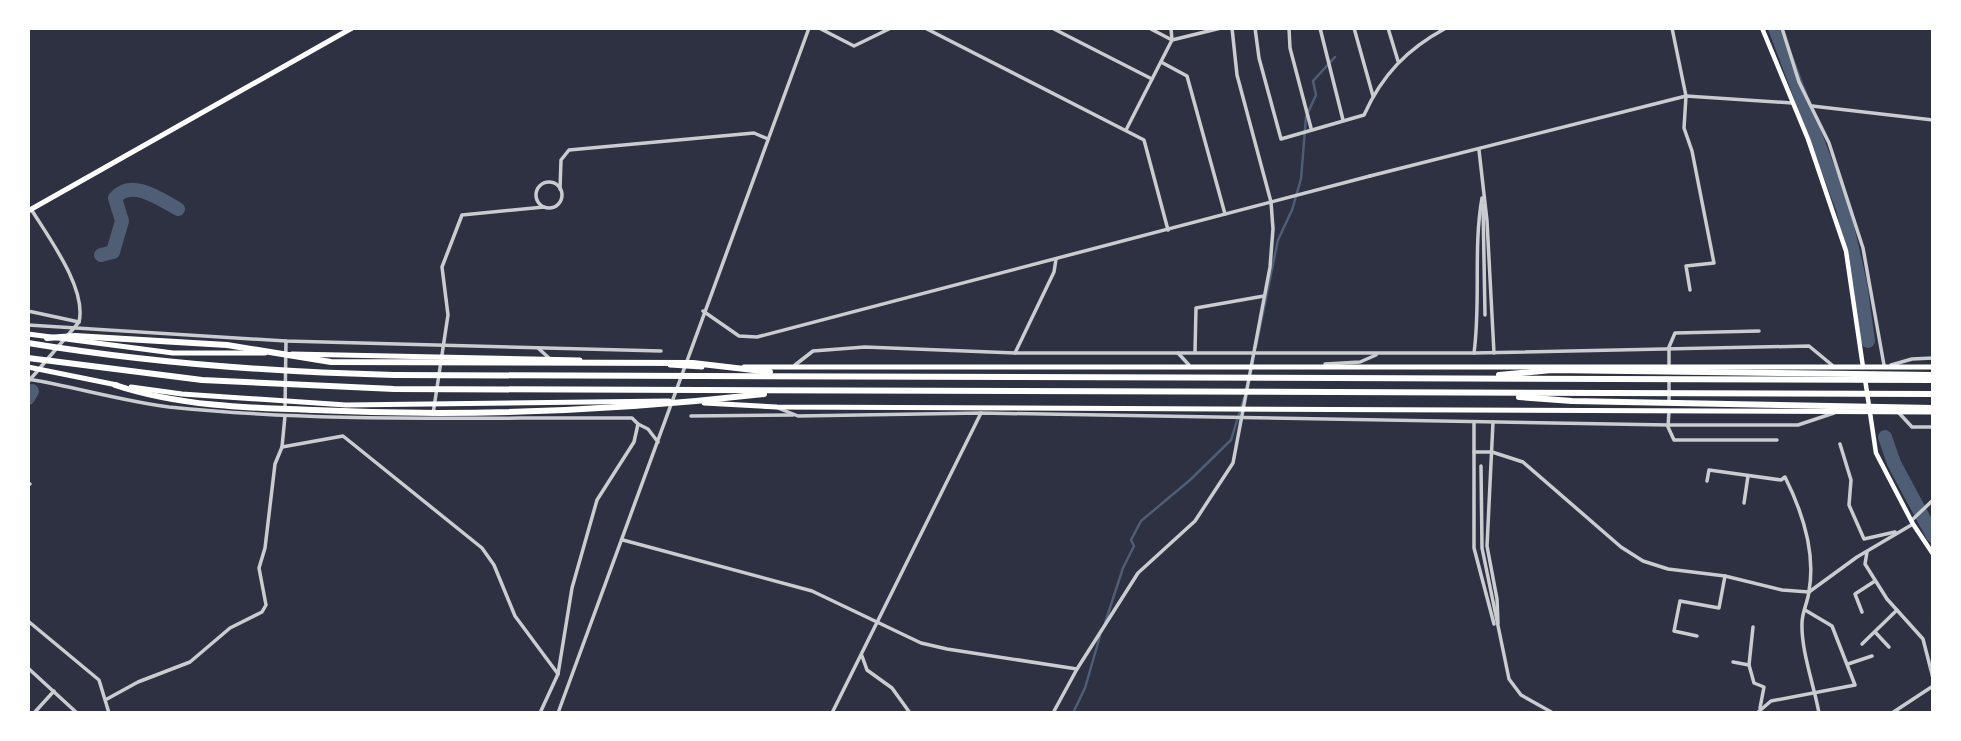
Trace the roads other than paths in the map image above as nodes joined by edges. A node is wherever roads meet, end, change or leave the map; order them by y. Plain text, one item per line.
1 (352, 28) edge
2 (809, 28) edge
3 (819, 28) edge
4 (891, 28) edge
5 (925, 28) edge
6 (1052, 28) edge
7 (1149, 28) edge
8 (1171, 28) edge
9 (1221, 28) edge
10 (1232, 28) edge
11 (1255, 28) edge
12 (1289, 28) edge
13 (1320, 28) edge
14 (1354, 28) edge
15 (1388, 28) edge
16 (1446, 28) edge
17 (1672, 28) edge
18 (1762, 28) edge
19 (1782, 28) edge
20 (1172, 40) junction
21 (1398, 61) junction
22 (1161, 62) junction
23 (1152, 79) junction
24 (1373, 96) junction
25 (1686, 96) junction
26 (1792, 103) junction
27 (1812, 106) junction
28 (1343, 120) junction
29 (1933, 120) edge
30 (1311, 129) junction
31 (1126, 130) junction
32 (768, 139) junction
33 (1479, 150) junction
34 (560, 188) junction
35 (1483, 193) junction
36 (1270, 202) junction
37 (544, 207) junction
38 (29, 210) edge
39 (1225, 214) junction
40 (1168, 230) junction
41 (1056, 259) junction
42 (1690, 289) dead end
43 (1264, 296) junction
44 (28, 311) edge
45 (703, 311) junction
46 (1485, 315) dead end
47 (79, 322) junction
48 (28, 325) edge
49 (73, 329) junction
50 (1759, 331) dead end
51 (28, 334) edge
52 (47, 338) junction
53 (286, 341) junction
54 (28, 343) edge
55 (444, 346) junction
56 (536, 346) junction
57 (1669, 347) junction
58 (661, 351) dead end
59 (1178, 353) junction
60 (1195, 353) junction
61 (1254, 353) junction
62 (1494, 353) junction
63 (1014, 354) junction
64 (1379, 354) junction
65 (1474, 354) junction
66 (28, 358) edge
67 (549, 358) junction
68 (1933, 358) edge
69 (1189, 365) junction
70 (1320, 365) junction
71 (1832, 365) junction
72 (1886, 365) junction
73 (1863, 366) junction
74 (1933, 366) edge
75 (28, 367) edge
76 (682, 367) junction
77 (793, 367) junction
78 (1933, 375) edge
79 (793, 376) junction
80 (1465, 379) junction
81 (29, 380) edge
82 (1933, 380) edge
83 (115, 385) junction
84 (793, 390) junction
85 (1467, 393) junction
86 (1933, 394) edge
87 (670, 401) junction
88 (777, 407) junction
89 (1933, 410) edge
90 (1839, 412) junction
91 (1870, 412) junction
92 (982, 413) junction
93 (1898, 413) junction
94 (793, 415) junction
95 (285, 416) junction
96 (433, 416) junction
97 (691, 416) dead end
98 (1243, 417) junction
99 (1474, 422) junction
100 (1493, 422) junction
101 (638, 424) junction
102 (1669, 425) junction
103 (1933, 427) edge
104 (1777, 440) dead end
105 (658, 442) junction
106 (1840, 444) dead end
107 (282, 447) junction
108 (1474, 452) junction
109 (1492, 452) junction
110 (1481, 466) dead end
111 (1748, 476) junction
112 (1707, 481) dead end
113 (1933, 500) edge
114 (1744, 503) dead end
115 (1912, 522) junction
116 (1898, 531) junction
117 (623, 540) junction
118 (1868, 550) junction
119 (1933, 554) edge
120 (1725, 576) junction
121 (1875, 580) junction
122 (1809, 592) junction
123 (1805, 610) junction
124 (1897, 610) junction
125 (1862, 612) dead end
126 (28, 621) edge
127 (878, 623) junction
128 (1754, 627) dead end
129 (1875, 632) junction
130 (1499, 635) junction
131 (1698, 636) dead end
132 (1863, 644) dead end
133 (1889, 647) dead end
134 (862, 656) junction
135 (1872, 656) dead end
136 (1733, 662) dead end
137 (1848, 664) junction
138 (1749, 665) junction
139 (28, 668) edge
140 (1077, 669) junction
141 (558, 674) junction
142 (1933, 678) edge
143 (1933, 686) edge
144 (54, 691) junction
145 (1816, 694) junction
146 (107, 699) junction
147 (1758, 711) edge
148 (34, 713) edge
149 (77, 713) edge
150 (109, 713) edge
151 (540, 713) edge
152 (558, 713) edge
153 (832, 713) edge
154 (910, 713) edge
155 (1053, 713) edge
156 (1553, 713) edge
157 (1819, 713) edge
158 (1892, 713) edge

1 - 38 main road
2 - 32 street
3 - 4 street
5 - 31 street
6 - 23 street
7 - 20 street
8 - 20 street
9 - 20 street
10 - 36 street
11 - 30 street
12 - 30 street
13 - 28 street
14 - 24 street
15 - 21 street
16 - 21 street
17 - 25 street
18 - 26 main road
19 - 27 street
20 - 22 street
21 - 24 street
22 - 23 street
22 - 39 street
23 - 31 street
24 - 28 street
25 - 26 street
25 - 33 street
25 - 42 street
26 - 73 main road
27 - 29 street
27 - 72 street
28 - 30 street
31 - 40 street
32 - 34 street
32 - 45 street
33 - 35 street
33 - 36 street
34 - 37 street
34 - 37 street
35 - 46 street
35 - 62 street
35 - 65 street
36 - 39 street
36 - 43 street
37 - 55 street
38 - 47 street
39 - 40 street
40 - 41 street
41 - 45 street
41 - 63 street
43 - 60 street
43 - 61 street
44 - 47 street
45 - 76 street
47 - 49 street
48 - 49 street
49 - 53 street
49 - 81 street
50 - 57 street
51 - 52 main road
52 - 67 main road
52 - 79 highway
53 - 55 street
53 - 95 street
54 - 79 highway
55 - 56 street
55 - 96 street
56 - 58 street
56 - 67 street
57 - 62 street
57 - 71 street
57 - 102 street
59 - 60 street
59 - 63 street
59 - 69 street
60 - 61 street
61 - 64 street
61 - 98 street
62 - 65 street
63 - 77 street
64 - 65 street
64 - 70 street
66 - 84 highway
67 - 76 main road
68 - 72 street
69 - 70 main road
69 - 77 main road
70 - 71 main road
71 - 73 main road
72 - 73 main road
72 - 74 main road
73 - 91 main road
75 - 83 main road
76 - 77 main road
76 - 87 street
78 - 80 highway
79 - 80 highway
80 - 82 highway
81 - 95 street
83 - 84 highway
83 - 87 main road
84 - 85 highway
85 - 86 highway
85 - 89 highway
87 - 88 main road
87 - 105 street
88 - 90 main road
88 - 94 street
89 - 93 main road
90 - 91 main road
90 - 102 street
91 - 93 main road
91 - 115 main road
92 - 94 street
92 - 98 street
92 - 127 street
93 - 103 street
94 - 97 street
95 - 96 street
95 - 107 street
96 - 101 street
98 - 99 street
98 - 140 street
99 - 100 street
99 - 108 street
100 - 102 street
100 - 109 street
101 - 105 street
101 - 141 street
102 - 104 street
105 - 117 street
106 - 116 street
107 - 141 street
107 - 146 street
108 - 109 street
108 - 130 street
109 - 120 street
109 - 130 street
110 - 130 street
111 - 112 street
111 - 114 street
111 - 122 street
113 - 115 street
115 - 116 street
115 - 119 main road
116 - 118 street
117 - 127 street
117 - 152 street
118 - 121 street
118 - 122 street
120 - 122 street
120 - 131 street
121 - 124 street
121 - 125 street
122 - 123 street
123 - 137 street
123 - 145 street
124 - 129 street
124 - 142 street
126 - 146 street
127 - 134 street
127 - 140 street
128 - 138 street
129 - 132 street
129 - 133 street
130 - 156 street
134 - 153 street
134 - 154 street
135 - 137 street
136 - 138 street
137 - 145 street
138 - 147 street
139 - 144 street
140 - 155 street
141 - 151 street
143 - 158 street
144 - 148 street
144 - 149 street
145 - 147 street
145 - 157 street
146 - 150 street

